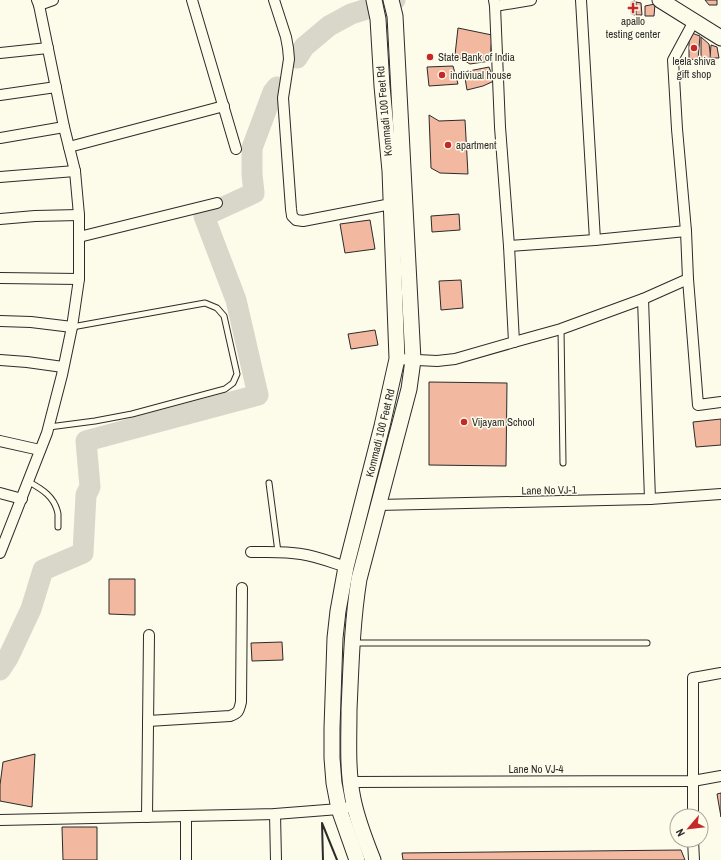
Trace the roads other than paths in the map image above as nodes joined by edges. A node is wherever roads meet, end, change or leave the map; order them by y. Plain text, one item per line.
1 (53, 0) edge
2 (192, 0) edge
3 (274, 0) edge
4 (374, 0) edge
5 (391, 0) edge
6 (531, 0) edge
7 (581, 0) edge
8 (660, 0) edge
9 (38, 2) edge
10 (494, 3) edge
11 (694, 21) junction
12 (721, 38) edge
13 (48, 48) junction
14 (0, 53) edge
15 (56, 87) junction
16 (0, 95) edge
17 (224, 106) junction
18 (64, 126) junction
19 (0, 138) edge
20 (69, 146) junction
21 (236, 149) dead end
22 (76, 172) junction
23 (0, 177) edge
24 (217, 202) dead end
25 (391, 204) junction
26 (79, 215) junction
27 (0, 219) edge
28 (686, 231) junction
29 (79, 237) junction
30 (595, 240) junction
31 (510, 246) junction
32 (0, 278) edge
33 (78, 279) junction
34 (688, 279) junction
35 (643, 299) junction
36 (0, 321) edge
37 (72, 327) junction
38 (561, 329) junction
39 (514, 342) junction
40 (397, 359) junction
41 (0, 360) edge
42 (413, 360) junction
43 (63, 367) junction
44 (721, 402) edge
45 (49, 427) junction
46 (0, 441) edge
47 (40, 450) junction
48 (563, 463) dead end
49 (29, 482) junction
50 (269, 483) dead end
51 (0, 493) edge
52 (721, 494) edge
53 (22, 499) junction
54 (650, 499) junction
55 (378, 505) junction
56 (58, 527) dead end
57 (1, 546) edge
58 (251, 552) dead end
59 (278, 552) junction
60 (346, 567) junction
61 (242, 588) dead end
62 (149, 636) dead end
63 (352, 643) junction
64 (647, 643) dead end
65 (721, 673) edge
66 (148, 722) junction
67 (721, 776) edge
68 (693, 781) junction
69 (350, 782) junction
70 (355, 806) junction
71 (693, 808) edge
72 (339, 809) junction
73 (275, 814) junction
74 (186, 816) junction
75 (147, 817) junction
76 (0, 820) edge
77 (693, 848) edge
78 (186, 860) edge
79 (276, 860) edge
80 (357, 860) edge
81 (372, 860) edge
82 (694, 860) edge

1 - 9 street
2 - 17 street
3 - 25 street
4 - 25 main road, Kommadi 100 Feet Rd
5 - 42 main road, Kommadi 100 Feet Rd
6 - 10 street
7 - 30 street
8 - 11 main road
9 - 13 street
10 - 31 street
11 - 12 main road
11 - 28 street
13 - 14 street
13 - 15 street
15 - 16 street
15 - 18 street
17 - 20 street
17 - 21 street
18 - 19 street
18 - 20 street
20 - 22 street
22 - 23 street
22 - 26 street
24 - 29 street
25 - 40 main road, Kommadi 100 Feet Rd
26 - 27 street
26 - 29 street
28 - 30 street
28 - 34 street
29 - 33 street
30 - 31 street
31 - 39 street
32 - 33 street
33 - 37 street
34 - 35 street
34 - 44 street
35 - 38 street
35 - 54 street
36 - 37 street
37 - 43 street
37 - 45 lane
38 - 39 street
38 - 48 lane
39 - 42 street
40 - 42 street
40 - 60 main road, Kommadi 100 Feet Rd
41 - 43 street
42 - 55 main road, Kommadi 100 Feet Rd
43 - 45 street
45 - 47 street
46 - 47 street
47 - 49 street
49 - 53 street
49 - 56 lane
50 - 59 lane
51 - 53 street
52 - 54 street, Lane No VJ-1
53 - 57 street
54 - 55 street, Lane No VJ-1
55 - 63 main road, Kommadi 100 Feet Rd
58 - 59 street
59 - 60 street
60 - 72 main road, Kommadi 100 Feet Rd
61 - 66 street
62 - 66 street
63 - 64 lane
63 - 69 main road, Kommadi 100 Feet Rd
65 - 68 street
66 - 75 street
67 - 68 street, Lane No VJ-4
68 - 69 street, Lane No VJ-4
68 - 71 street
69 - 70 main road, Kommadi 100 Feet Rd
70 - 72 street
70 - 81 main road, Kommadi 100 Feet Rd
72 - 73 street
72 - 80 main road, Kommadi 100 Feet Rd
73 - 74 street
73 - 79 street
74 - 75 street
74 - 78 street
75 - 76 street
77 - 82 street

